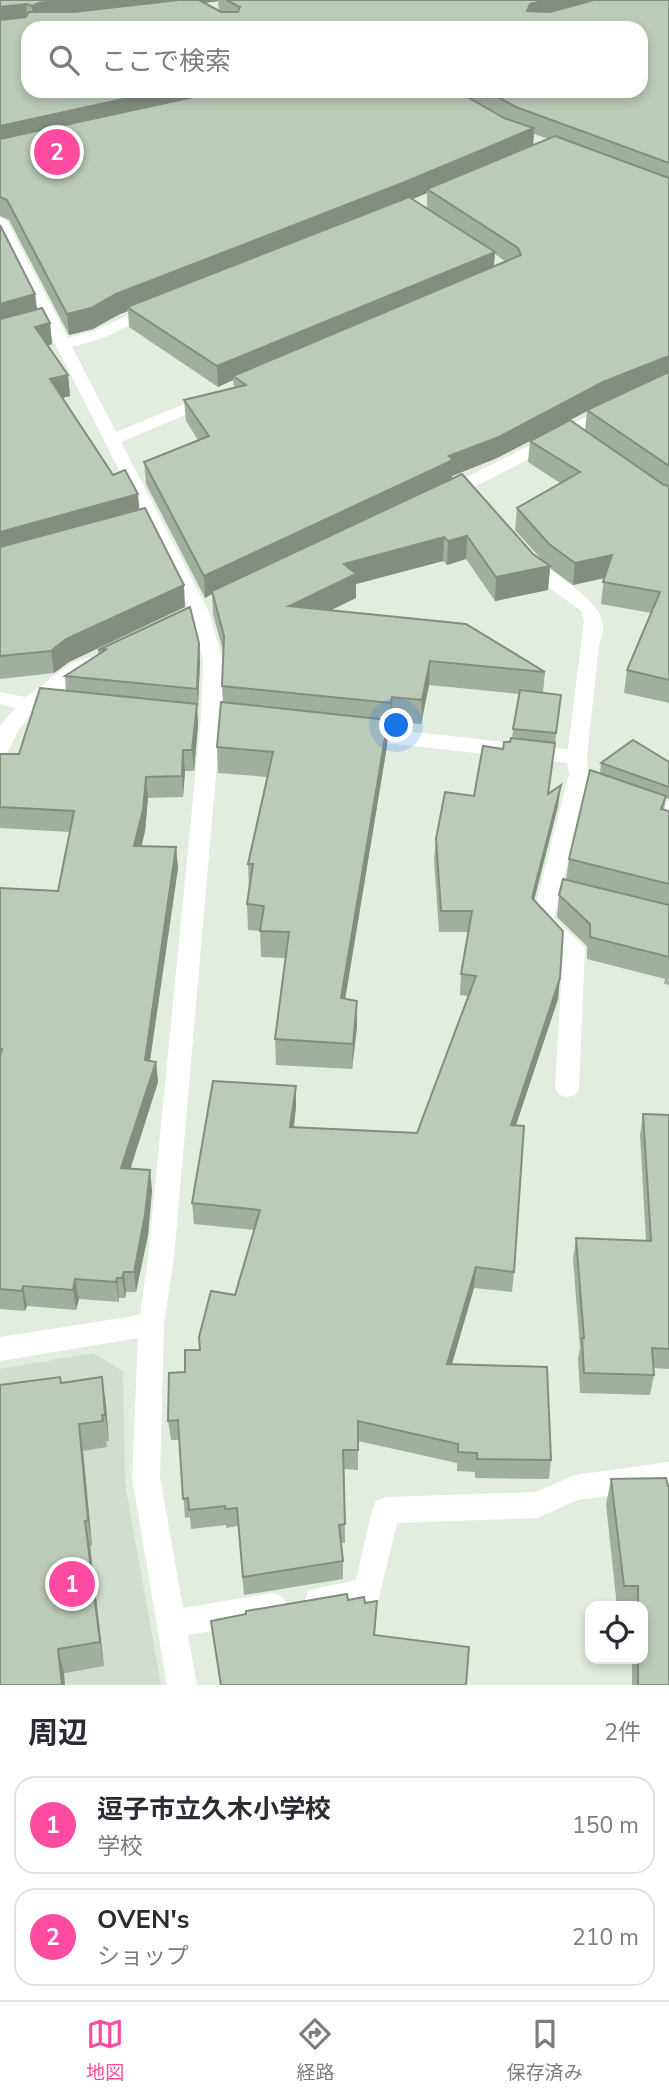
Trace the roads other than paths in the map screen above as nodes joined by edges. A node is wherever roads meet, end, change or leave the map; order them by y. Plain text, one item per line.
1 (176, 0) edge
2 (219, 21) edge
3 (0, 221) edge
4 (164, 304) edge
5 (62, 345) junction
6 (228, 391) edge
7 (632, 399) edge
8 (113, 439) junction
9 (426, 504) edge
10 (155, 520) junction
11 (129, 527) edge
12 (514, 541) edge
13 (102, 657) edge
14 (0, 698) edge
15 (33, 701) junction
16 (63, 701) edge
17 (333, 730) edge
18 (0, 749) edge
19 (578, 767) junction
20 (669, 810) edge
21 (551, 888) junction
22 (577, 895) edge
23 (567, 1088) dead end
24 (151, 1324) junction
25 (0, 1349) edge
26 (669, 1475) edge
27 (172, 1624) junction
28 (182, 1685) edge

1 - 2 street
3 - 5 street
4 - 5 street
5 - 8 street
6 - 8 street
7 - 9 street
8 - 10 street
10 - 11 street
10 - 24 street
12 - 19 street
13 - 15 street
14 - 15 street
15 - 16 street
15 - 18 street
17 - 19 street
19 - 20 street
19 - 21 street
21 - 22 street
21 - 23 street
24 - 25 street
24 - 27 street
26 - 27 street
27 - 28 street

